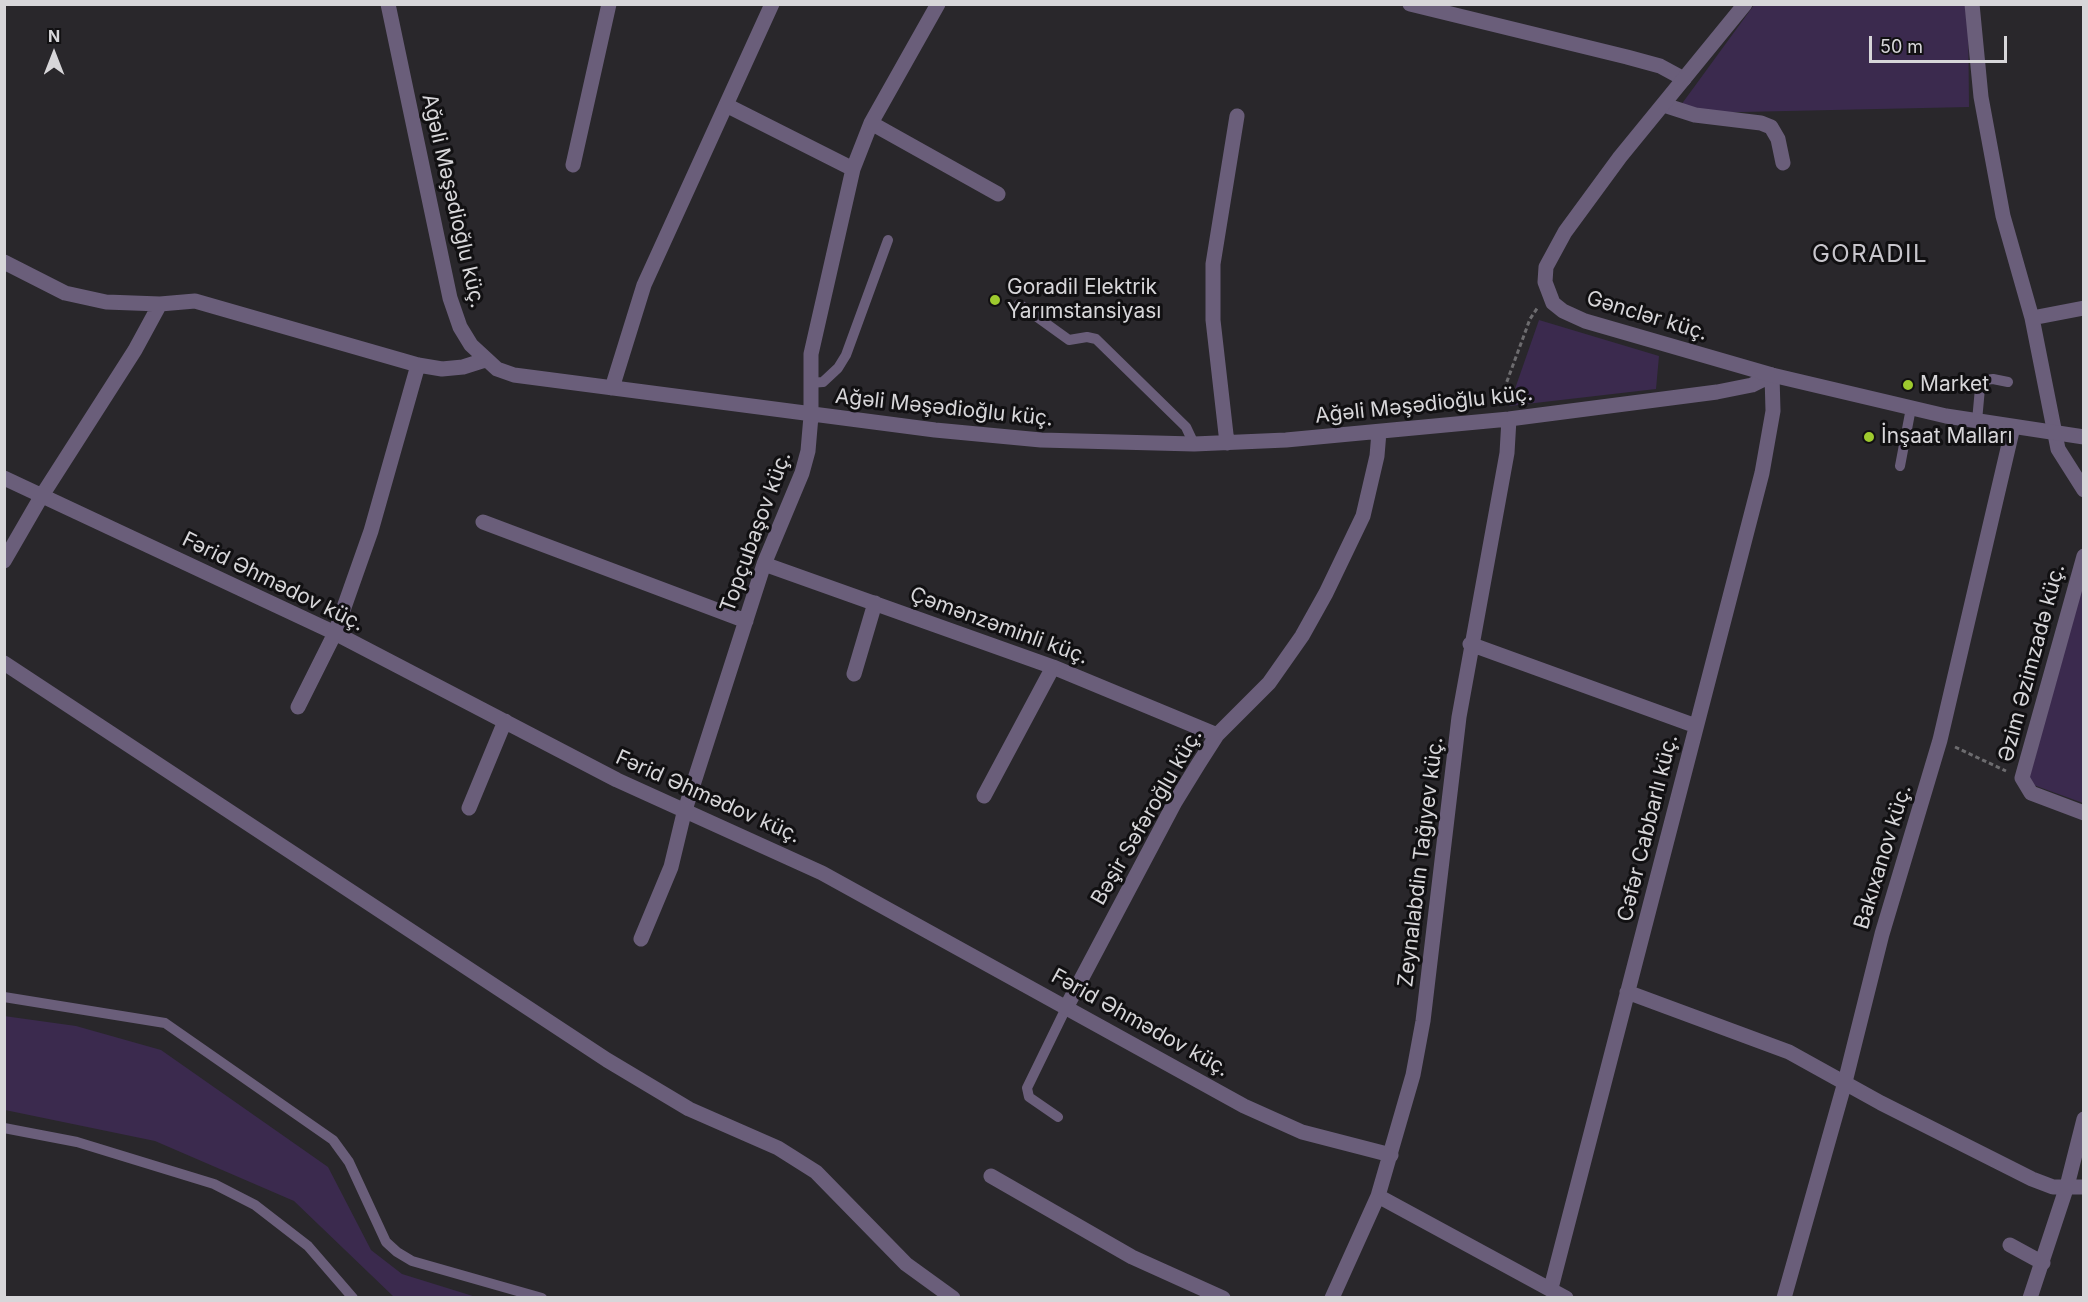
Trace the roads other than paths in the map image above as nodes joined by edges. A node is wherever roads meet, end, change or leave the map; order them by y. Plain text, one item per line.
1 (388, 4) edge
2 (609, 4) edge
3 (772, 4) edge
4 (938, 4) edge
5 (1410, 4) edge
6 (1745, 4) edge
7 (1972, 4) edge
8 (1684, 79) junction
9 (1664, 105) junction
10 (728, 106) junction
11 (1238, 116) dead end
12 (871, 123) junction
13 (1783, 163) dead end
14 (573, 165) dead end
15 (853, 169) junction
16 (998, 194) dead end
17 (888, 240) dead end
18 (4, 262) edge
19 (160, 304) junction
20 (1018, 304) dead end
21 (2084, 308) edge
22 (2032, 318) junction
23 (484, 360) junction
24 (418, 364) junction
25 (1772, 375) junction
26 (2008, 382) dead end
27 (810, 383) junction
28 (612, 388) junction
29 (1911, 408) junction
30 (812, 416) junction
31 (1505, 419) junction
32 (1977, 421) junction
33 (2013, 427) junction
34 (1379, 432) junction
35 (2055, 433) junction
36 (2084, 437) edge
37 (1227, 443) junction
38 (1194, 444) junction
39 (1900, 466) dead end
40 (4, 478) edge
41 (2084, 490) edge
42 (42, 497) junction
43 (483, 522) dead end
44 (2084, 556) edge
45 (4, 561) edge
46 (765, 564) junction
47 (875, 603) junction
48 (746, 621) junction
49 (335, 633) junction
50 (1470, 645) junction
51 (4, 663) edge
52 (1053, 667) junction
53 (854, 674) dead end
54 (298, 707) dead end
55 (505, 721) junction
56 (1696, 726) junction
57 (1217, 735) junction
58 (984, 796) dead end
59 (469, 808) dead end
60 (684, 813) junction
61 (2084, 813) edge
62 (641, 939) dead end
63 (1628, 992) junction
64 (4, 996) edge
65 (1067, 1006) junction
66 (1845, 1082) junction
67 (1058, 1117) dead end
68 (2084, 1119) edge
69 (4, 1128) edge
70 (1391, 1155) junction
71 (991, 1176) dead end
72 (2067, 1186) junction
73 (2084, 1187) edge
74 (1378, 1197) junction
75 (2010, 1245) dead end
76 (2043, 1263) junction
77 (1551, 1288) junction
78 (353, 1298) edge
79 (542, 1298) edge
80 (952, 1298) edge
81 (1223, 1298) edge
82 (1332, 1298) edge
83 (1566, 1298) edge
84 (1784, 1298) edge
85 (2030, 1298) edge

1 - 23 street, Ağəli Məşədioğlu küç.
2 - 14 street
3 - 10 street
4 - 12 street, Topçubaşov küç.
5 - 8 street
6 - 8 street
7 - 22 street
8 - 9 street
9 - 13 street
9 - 25 street, Gənclər küç.
10 - 15 street
10 - 28 street
11 - 37 street
12 - 15 street, Topçubaşov küç.
12 - 16 street
15 - 27 street, Topçubaşov küç.
17 - 27 lane
18 - 19 street
19 - 24 street
19 - 42 street
20 - 38 lane
21 - 22 street
22 - 35 street
23 - 24 street
23 - 28 street, Ağəli Məşədioğlu küç.
24 - 49 street
25 - 29 street, Gənclər küç.
25 - 31 street, Ağəli Məşədioğlu küç.
25 - 56 street, Cəfər Cabbarlı küç.
26 - 32 lane
27 - 30 street, Topçubaşov küç.
28 - 30 street, Ağəli Məşədioğlu küç.
29 - 32 street, Gənclər küç.
29 - 39 lane
30 - 38 street, Ağəli Məşədioğlu küç.
30 - 46 street, Topçubaşov küç.
31 - 34 street, Ağəli Məşədioğlu küç.
31 - 50 street, Zeynalabdin Tağıyev küç.
32 - 33 street, Gənclər küç.
33 - 35 street, Gənclər küç.
33 - 66 street, Bakıxanov küç.
34 - 37 street, Ağəli Məşədioğlu küç.
34 - 57 street, Bəşir Səfəroğlu küç.
35 - 36 street, Gənclər küç.
35 - 41 street
37 - 38 street, Ağəli Məşədioğlu küç.
40 - 42 street, Fərid Əhmədov küç.
42 - 45 street
42 - 49 street, Fərid Əhmədov küç.
43 - 48 street
44 - 61 street, Əzim Əzimzadə küç.
46 - 47 street, Çəmənzəminli küç.
46 - 48 street, Topçubaşov küç.
47 - 52 street, Çəmənzəminli küç.
47 - 53 street
48 - 60 street, Topçubaşov küç.
49 - 54 street
49 - 55 street, Fərid Əhmədov küç.
50 - 56 street
50 - 70 street, Zeynalabdin Tağıyev küç.
51 - 80 street
52 - 57 street, Çəmənzəminli küç.
52 - 58 street
55 - 59 street
55 - 60 street, Fərid Əhmədov küç.
56 - 63 street, Cəfər Cabbarlı küç.
57 - 65 street, Bəşir Səfəroğlu küç.
60 - 62 street, Topçubaşov küç.
60 - 65 street, Fərid Əhmədov küç.
63 - 66 street
63 - 77 street, Cəfər Cabbarlı küç.
64 - 79 lane
65 - 67 lane
65 - 70 street, Fərid Əhmədov küç.
66 - 72 street
66 - 84 street, Bakıxanov küç.
68 - 72 street
69 - 78 lane
70 - 74 street, Zeynalabdin Tağıyev küç.
71 - 81 street
72 - 73 street
72 - 76 street
74 - 77 street
74 - 82 street, Zeynalabdin Tağıyev küç.
75 - 76 street
76 - 85 street
77 - 83 street

